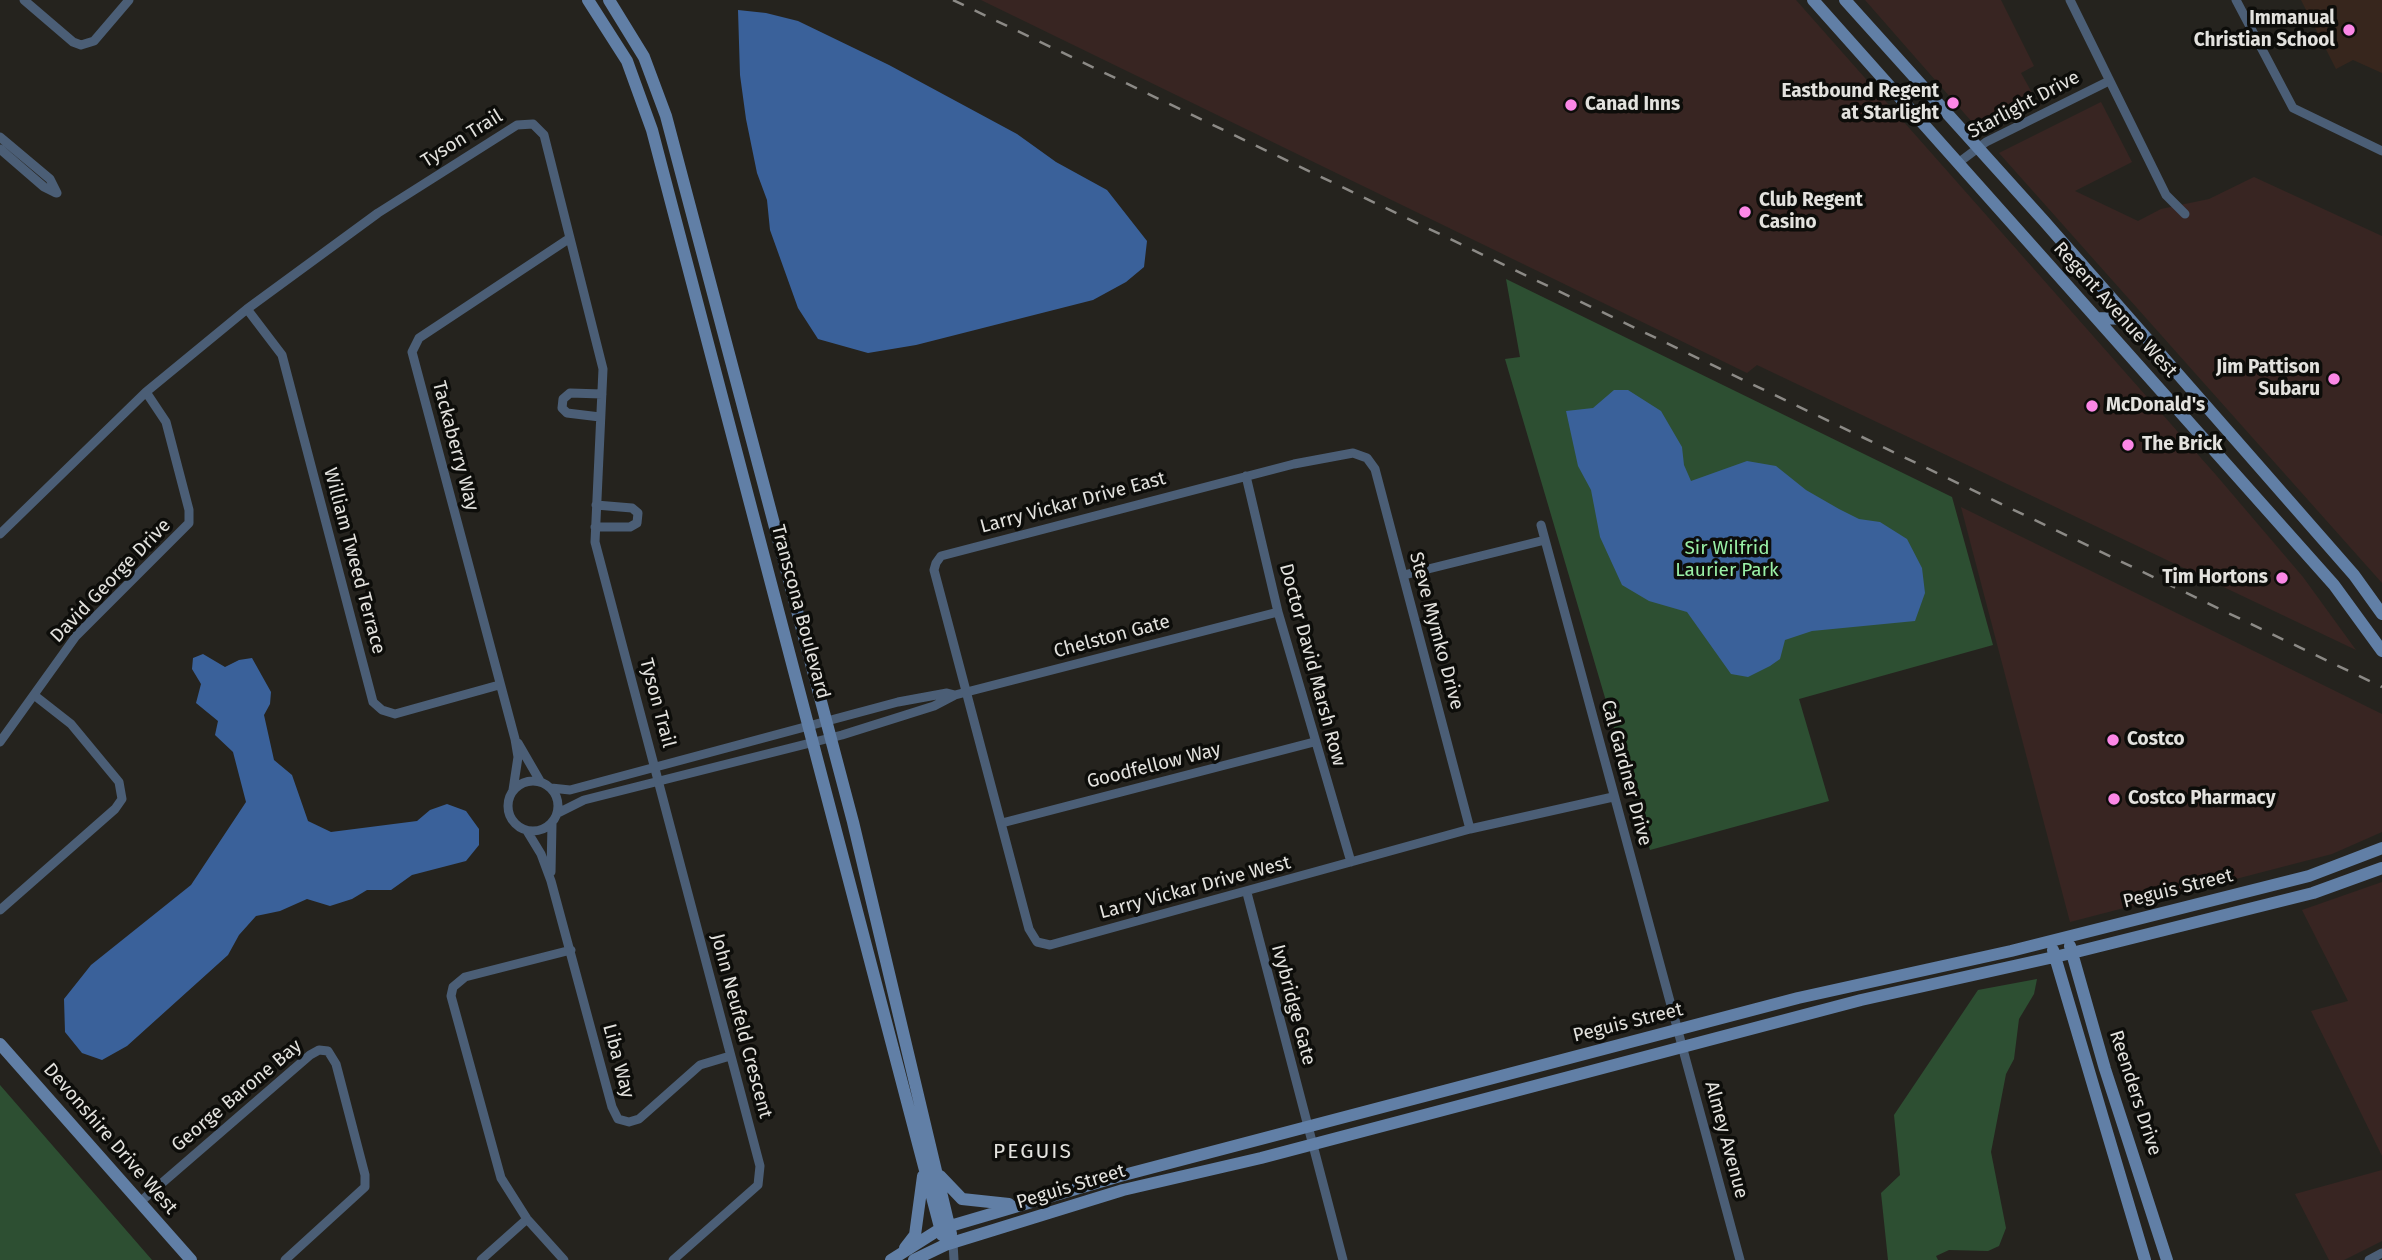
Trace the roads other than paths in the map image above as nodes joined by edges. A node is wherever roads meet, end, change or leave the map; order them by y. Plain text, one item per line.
1 (24, 0) edge
2 (130, 0) edge
3 (588, 0) edge
4 (609, 0) edge
5 (1813, 0) edge
6 (1845, 0) edge
7 (2070, 0) edge
8 (2236, 0) edge
9 (2109, 81) junction
10 (0, 137) edge
11 (1978, 146) junction
12 (0, 149) edge
13 (2382, 150) edge
14 (1958, 163) junction
15 (2185, 214) dead end
16 (570, 238) junction
17 (247, 309) junction
18 (2096, 318) junction
19 (2129, 318) junction
20 (146, 392) junction
21 (601, 394) junction
22 (600, 417) junction
23 (1353, 453) joint
24 (1246, 476) junction
25 (2284, 496) junction
26 (596, 505) junction
27 (2269, 512) junction
28 (1541, 525) dead end
29 (595, 527) junction
30 (0, 534) edge
31 (1545, 540) junction
32 (1404, 575) junction
33 (1278, 612) junction
34 (2382, 614) edge
35 (2382, 650) edge
36 (499, 685) junction
37 (967, 693) junction
38 (34, 695) junction
39 (955, 695) junction
40 (826, 719) junction
41 (809, 724) junction
42 (831, 738) junction
43 (515, 739) junction
44 (0, 742) edge
45 (814, 742) junction
46 (1314, 743) junction
47 (656, 767) junction
48 (660, 780) junction
49 (540, 781) junction
50 (551, 788) junction
51 (513, 790) junction
52 (1613, 797) junction
53 (558, 813) junction
54 (1002, 823) junction
55 (552, 824) junction
56 (1470, 829) junction
57 (527, 831) junction
58 (2382, 848) edge
59 (1351, 862) junction
60 (2382, 868) edge
61 (551, 881) junction
62 (1247, 893) junction
63 (0, 911) edge
64 (2068, 937) junction
65 (2050, 939) junction
66 (570, 950) junction
67 (2072, 953) junction
68 (2055, 956) junction
69 (1679, 1029) junction
70 (0, 1044) edge
71 (1684, 1046) junction
72 (730, 1056) junction
73 (1308, 1126) junction
74 (1313, 1144) junction
75 (923, 1161) junction
76 (936, 1170) junction
77 (139, 1202) junction
78 (1019, 1205) junction
79 (527, 1219) junction
80 (945, 1228) junction
81 (949, 1244) junction
82 (2382, 1253) edge
83 (896, 1256) edge
84 (191, 1260) edge
85 (285, 1260) edge
86 (481, 1260) edge
87 (564, 1260) edge
88 (673, 1260) edge
89 (914, 1260) edge
90 (953, 1260) edge
91 (1343, 1260) edge
92 (1740, 1260) edge
93 (2146, 1260) edge
94 (2166, 1260) edge
95 (2369, 1260) edge

1 - 2 street
3 - 41 street, Transcona Boulevard
4 - 40 street, Transcona Boulevard
5 - 14 street, Regent Avenue West
6 - 11 street, Regent Avenue West
7 - 9 street
8 - 13 street
9 - 11 street, Starlight Drive
9 - 15 street
10 - 12 street
11 - 14 street, Starlight Drive
11 - 19 street, Regent Avenue West
14 - 18 street, Regent Avenue West
16 - 17 street, Tyson Trail
16 - 21 street, Tyson Trail
16 - 36 street, Tackaberry Way
17 - 20 street, Tyson Trail
17 - 36 street, William Tweed Terrace
18 - 19 street
18 - 27 street, Regent Avenue West
19 - 25 street, Regent Avenue West
20 - 30 street, Tyson Trail
20 - 38 street, David George Drive
21 - 22 street, Tyson Trail
21 - 22 street
22 - 26 street, Tyson Trail
23 - 24 street, Larry Vickar Drive East
23 - 32 street, Steve Mymko Drive
24 - 33 street, Doctor David Marsh Row
24 - 37 street, Larry Vickar Drive East
25 - 27 street
25 - 34 street, Regent Avenue West
26 - 29 street, Tyson Trail
26 - 29 street
27 - 35 street, Regent Avenue West
28 - 31 street, Cal Gardner Drive
29 - 47 street, Tyson Trail
31 - 32 street
31 - 52 street, Cal Gardner Drive
32 - 56 street, Steve Mymko Drive
33 - 37 street, Chelston Gate
33 - 46 street, Doctor David Marsh Row
36 - 43 street, Tackaberry Way
37 - 39 street, Chelston Gate
37 - 54 street, Larry Vickar Drive West
38 - 44 street, David George Drive
38 - 63 street
39 - 40 street, Chelston Gate
39 - 42 street, Chelston Gate
40 - 41 street, Chelston Gate
40 - 42 street, Transcona Boulevard
41 - 45 street, Transcona Boulevard
41 - 47 street, Chelston Gate
42 - 45 street, Chelston Gate
42 - 76 street, Transcona Boulevard
43 - 49 street
43 - 51 street
45 - 48 street, Chelston Gate
45 - 75 street, Transcona Boulevard
46 - 54 street, Goodfellow Way
46 - 59 street, Doctor David Marsh Row
47 - 48 street, John Neufeld Crescent
47 - 50 street, Chelston Gate
48 - 53 street, Chelston Gate
48 - 72 street, John Neufeld Crescent
49 - 50 street
49 - 51 street
50 - 53 street
51 - 57 street
52 - 56 street, Larry Vickar Drive West
52 - 69 street, Cal Gardner Drive
53 - 55 street
54 - 62 street, Larry Vickar Drive West
55 - 57 street
55 - 61 street, Liba Way
56 - 59 street, Larry Vickar Drive West
57 - 61 street, Liba Way
58 - 64 street, Peguis Street
59 - 62 street, Larry Vickar Drive West
60 - 67 street, Peguis Street
61 - 66 street, Liba Way
62 - 73 street, Ivybridge Gate
64 - 65 street, Peguis Street
64 - 67 street, Reenders Drive
65 - 68 street, Reenders Drive
65 - 69 street, Peguis Street
66 - 72 street, Liba Way
66 - 79 street
67 - 68 street, Peguis Street
67 - 94 street, Reenders Drive
68 - 71 street, Peguis Street
68 - 93 street, Reenders Drive
69 - 71 street, Almey Avenue
69 - 73 street, Peguis Street
70 - 77 street, Devonshire Drive West
71 - 74 street, Peguis Street
71 - 92 street, Almey Avenue
72 - 88 street, John Neufeld Crescent
73 - 74 street, Ivybridge Gate
73 - 78 street, Peguis Street
74 - 81 street, Peguis Street
74 - 91 street, Ivybridge Gate
75 - 80 street, Transcona Boulevard
75 - 83 street
76 - 78 street
76 - 80 street, Transcona Boulevard
77 - 84 street, Devonshire Drive West
77 - 85 street, George Barone Bay
78 - 80 street, Peguis Street
79 - 86 street
79 - 87 street
80 - 81 street, Transcona Boulevard
80 - 83 street, Peguis Street
81 - 89 street, Peguis Street
81 - 90 street
82 - 95 street

